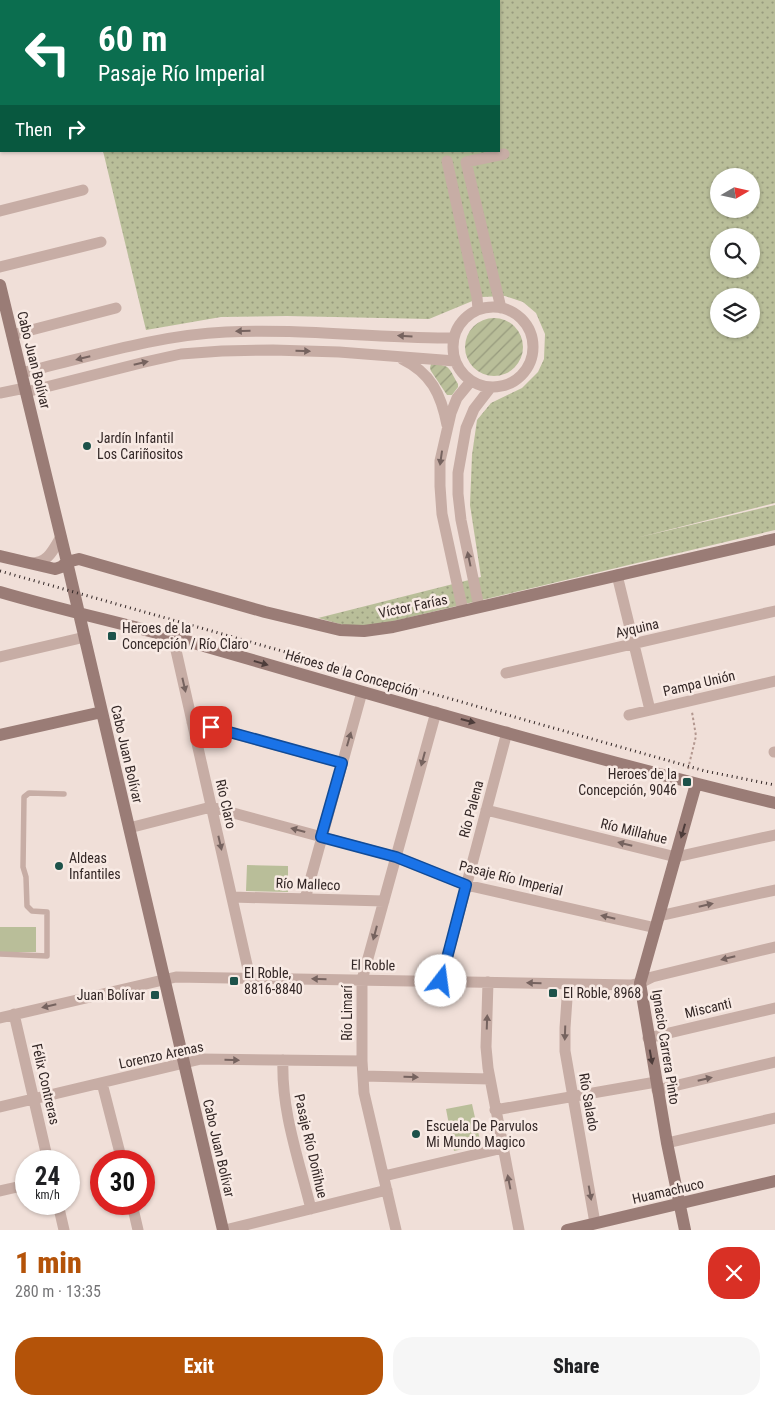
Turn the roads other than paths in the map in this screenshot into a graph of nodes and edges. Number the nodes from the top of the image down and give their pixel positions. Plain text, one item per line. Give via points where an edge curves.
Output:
1 (504, 154) dead end
2 (447, 161) dead end
3 (83, 190) dead end
4 (0, 211) edge
5 (101, 242) dead end
6 (0, 267) edge
7 (0, 285) edge
8 (116, 308) dead end
9 (501, 308) junction
10 (478, 310) junction
11 (12, 335) junction
12 (454, 338) junction
13 (398, 357) junction
14 (455, 361) junction
15 (21, 373) junction
16 (471, 381) junction
17 (492, 387) junction
18 (25, 390) junction
19 (0, 393) edge
20 (448, 428) junction
21 (464, 533) junction
22 (447, 536) junction
23 (61, 537) junction
24 (775, 538) edge
25 (0, 556) edge
26 (32, 564) junction
27 (64, 564) junction
28 (617, 575) junction
29 (0, 592) edge
30 (479, 607) junction
31 (463, 611) junction
32 (775, 611) edge
33 (79, 614) junction
34 (85, 637) junction
35 (173, 637) junction
36 (634, 644) junction
37 (0, 657) edge
38 (506, 673) dead end
39 (775, 681) edge
40 (362, 692) junction
41 (650, 710) junction
42 (102, 712) junction
43 (436, 712) junction
44 (629, 715) dead end
45 (192, 722) junction
46 (507, 732) junction
47 (0, 735) edge
48 (342, 763) junction
49 (691, 782) junction
50 (64, 794) dead end
51 (775, 803) edge
52 (211, 807) junction
53 (486, 810) junction
54 (129, 828) junction
55 (775, 835) edge
56 (321, 837) junction
57 (396, 857) junction
58 (676, 857) junction
59 (466, 885) junction
60 (775, 890) edge
61 (232, 896) junction
62 (305, 899) junction
63 (384, 901) junction
64 (657, 922) junction
65 (775, 947) edge
66 (0, 954) edge
67 (250, 978) junction
68 (164, 979) junction
69 (362, 980) junction
70 (441, 981) junction
71 (488, 982) junction
72 (640, 983) junction
73 (568, 984) junction
74 (775, 1008) edge
75 (14, 1014) junction
76 (0, 1018) edge
77 (648, 1038) junction
78 (283, 1060) junction
79 (362, 1061) junction
80 (775, 1062) edge
81 (184, 1063) junction
82 (362, 1076) junction
83 (490, 1079) junction
84 (102, 1083) junction
85 (657, 1086) junction
86 (573, 1096) junction
87 (34, 1099) junction
88 (0, 1107) edge
89 (495, 1110) junction
90 (775, 1118) edge
91 (667, 1143) junction
92 (503, 1148) junction
93 (46, 1150) edge
94 (119, 1150) edge
95 (384, 1176) junction
96 (775, 1181) edge
97 (15, 1188) edge
98 (387, 1190) junction
99 (0, 1191) edge
100 (678, 1204) junction
101 (310, 1209) junction
102 (61, 1215) edge
103 (135, 1215) edge
104 (595, 1224) junction
105 (64, 1230) edge
106 (138, 1230) edge
107 (224, 1230) edge
108 (396, 1230) edge
109 (519, 1230) edge
110 (567, 1230) edge
111 (685, 1230) edge

1 - 9 street via 466,162
2 - 10 street
3 - 4 street
5 - 6 street
7 - 11 street, Cabo Juan Bolívar
8 - 11 street
9 - 10 street
9 - 17 street via 520,317 528,327 532,352 520,376 509,384
10 - 12 street via 467,316
11 - 15 street, Cabo Juan Bolívar
12 - 14 street
12 -> 15 street via 308,331 224,332 156,341
13 - 14 street
18 -> 13 street via 181,354 273,350
13 - 20 street via 428,377 437,391
14 - 16 street
15 - 18 street, Cabo Juan Bolívar
16 - 17 street
16 - 20 street via 457,398
17 - 21 street via 474,409 461,454 458,494
18 - 19 street
18 - 23 street, Cabo Juan Bolívar
20 -> 22 street via 440,461 442,514
21 - 22 street
30 -> 21 street
22 - 31 street
23 - 26 street via 46,559
23 - 27 street, Cabo Juan Bolívar
24 - 28 street, Víctor Farías
25 - 26 street
26 - 27 street via 55,569
27 - 31 street, Víctor Farías via 79,559 340,630 393,627
27 - 33 street, Cabo Juan Bolívar
28 - 30 street, Víctor Farías
28 - 36 street
29 - 33 street, Héroes de la Concepción
30 - 31 street, Víctor Farías
32 - 36 street, Ayquina
33 - 34 street, Cabo Juan Bolívar
33 - 35 street, Héroes de la Concepción
34 - 37 street
34 - 42 street, Cabo Juan Bolívar
35 -> 40 street, Héroes de la Concepción
35 -> 45 street, Río Claro
36 - 38 street, Ayquina
36 - 41 street
39 - 41 street, Pampa Unión
40 - 43 street, Héroes de la Concepción
48 -> 40 street
41 - 44 street, Pampa Unión
42 - 47 street
42 - 54 street, Cabo Juan Bolívar
43 -> 46 street, Héroes de la Concepción
43 -> 57 street, Río Limarí
45 - 48 street
45 - 52 street, Río Claro
46 - 49 street, Héroes de la Concepción
46 - 53 street, Río Palena
48 - 56 street
49 - 51 street, Héroes de la Concepción
49 -> 58 street, Ignacio Carrera Pinto
50 - 66 lane via 29,793 24,798 23,867 27,906 32,912 47,912 47,956
52 - 54 street, Pasaje Río Imperial
56 -> 52 street, Pasaje Río Imperial
52 -> 61 street, Río Claro
58 -> 53 street, Río Millahue
53 - 59 street, Río Palena
54 - 68 street, Cabo Juan Bolívar
55 - 58 street, Río Millahue
56 - 57 street, Pasaje Río Imperial
56 - 62 street
57 - 59 street, Pasaje Río Imperial
57 - 63 street, Río Limarí
58 - 64 street, Ignacio Carrera Pinto
64 -> 59 street, Pasaje Río Imperial
59 - 70 street, Río Palena
64 -> 60 street, Pasaje Río Imperial
61 - 62 street, Río Malleco
61 - 67 street, Río Claro
62 - 63 street, Río Malleco
63 -> 69 street, Río Limarí
64 - 72 street, Ignacio Carrera Pinto
65 -> 72 street, El Roble via 652,977
67 - 68 street, El Roble via 188,976
69 -> 67 street, El Roble
68 -> 75 street, El Roble
68 - 81 street, Cabo Juan Bolívar
69 - 70 street, El Roble
69 - 79 street, Río Limarí
70 - 71 street, El Roble
73 -> 71 street, El Roble
83 -> 71 street via 486,1047
72 - 73 street, El Roble
72 - 77 street, Ignacio Carrera Pinto
73 -> 86 street, Río Salado via 564,1038
74 - 77 street, Miscanti
75 - 76 street, El Roble
75 - 87 street, Félix Contreras
77 -> 85 street, Ignacio Carrera Pinto
78 - 79 street, Lorenzo Arenas
81 -> 78 street, Lorenzo Arenas via 202,1059
78 - 101 street, Pasaje Río Doñihue via 285,1103
79 - 82 street, Río Limarí
85 -> 80 street
81 - 84 street, Lorenzo Arenas
81 - 107 street, Cabo Juan Bolívar
82 -> 83 street
82 - 95 street, Río Limarí
83 - 89 street
84 - 87 street, Lorenzo Arenas
84 - 94 street
85 - 86 street
85 - 91 street, Ignacio Carrera Pinto
86 - 89 street
86 -> 104 street, Río Salado
87 - 88 street, Lorenzo Arenas
87 - 93 street, Félix Contreras
89 - 92 street
90 - 91 street
91 - 100 street, Ignacio Carrera Pinto
92 - 95 street
109 -> 92 street
95 - 98 street, Río Limarí
96 - 100 street, Huamachuco
97 - 99 street
98 - 101 street
98 - 108 street, Río Limarí
100 - 104 street, Huamachuco
100 - 111 street, Ignacio Carrera Pinto
101 - 107 street
102 - 105 street
103 - 106 street
104 - 110 street, Huamachuco

